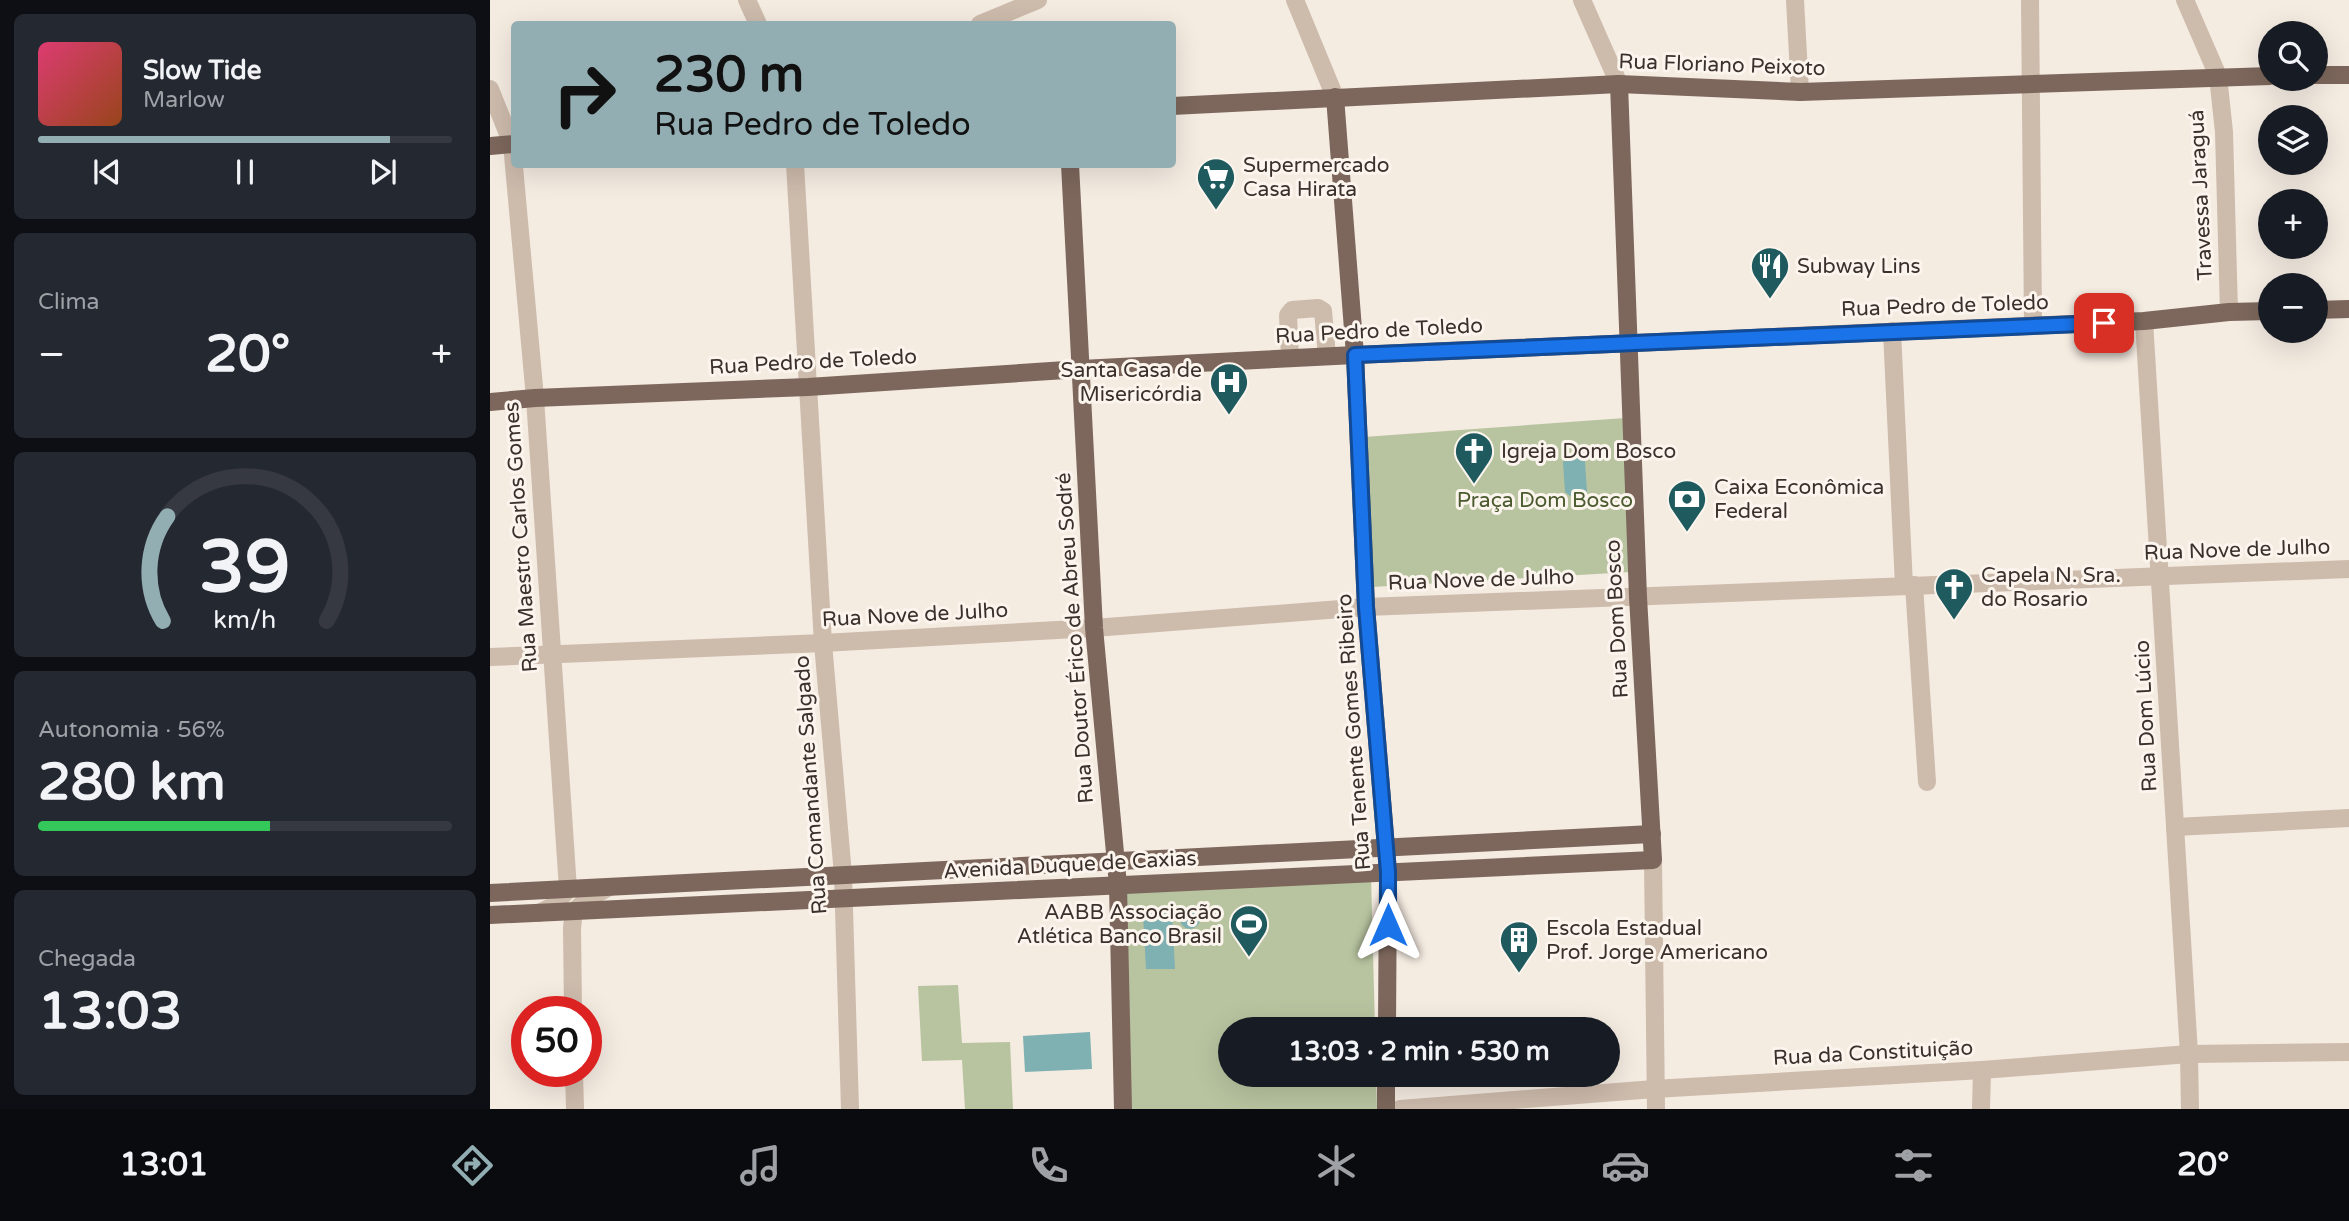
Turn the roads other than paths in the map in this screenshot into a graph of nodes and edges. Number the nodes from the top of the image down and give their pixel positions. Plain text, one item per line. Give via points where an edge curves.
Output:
1 (747, 0) edge
2 (1038, 0) edge
3 (1295, 0) edge
4 (1582, 0) edge
5 (1795, 0) edge
6 (2029, 0) edge
7 (2185, 0) edge
8 (1020, 11) edge
9 (757, 21) edge
10 (989, 21) edge
11 (2328, 75) edge
12 (2349, 75) edge
13 (2218, 76) junction
14 (2258, 76) edge
15 (2032, 83) junction
16 (1619, 84) junction
17 (490, 89) edge
18 (1800, 92) junction
19 (1335, 97) junction
20 (1176, 106) edge
21 (511, 139) edge
22 (511, 144) edge
23 (490, 146) edge
24 (515, 168) edge
25 (795, 168) edge
26 (1070, 168) edge
27 (2349, 309) edge
28 (2328, 310) edge
29 (2258, 311) edge
30 (2229, 312) junction
31 (2144, 321) junction
32 (2033, 324) junction
33 (1892, 331) junction
34 (1627, 343) junction
35 (1355, 355) junction
36 (1327, 356) junction
37 (1290, 358) junction
38 (1081, 369) junction
39 (808, 387) junction
40 (535, 398) junction
41 (490, 401) edge
42 (2349, 569) edge
43 (2161, 576) junction
44 (1909, 586) junction
45 (1638, 597) junction
46 (1366, 607) junction
47 (1094, 628) junction
48 (823, 643) junction
49 (551, 654) junction
50 (490, 657) edge
51 (1927, 782) dead end
52 (2349, 818) edge
53 (2175, 827) junction
54 (1652, 834) junction
55 (1386, 847) junction
56 (1653, 860) junction
57 (1114, 861) junction
58 (1388, 872) junction
59 (843, 875) junction
60 (1118, 886) junction
61 (609, 887) junction
62 (568, 889) junction
63 (490, 893) edge
64 (844, 898) junction
65 (574, 911) junction
66 (539, 913) junction
67 (490, 915) edge
68 (573, 996) edge
69 (1387, 1017) edge
70 (2349, 1052) edge
71 (2189, 1054) junction
72 (1982, 1070) junction
73 (574, 1087) edge
74 (1386, 1087) edge
75 (1654, 1089) junction
76 (575, 1109) edge
77 (850, 1109) edge
78 (1123, 1109) edge
79 (1386, 1109) edge
80 (1400, 1109) edge
81 (1656, 1109) edge
82 (1981, 1109) edge
83 (2190, 1109) edge

1 - 9 street
2 - 8 street
3 - 19 street
4 - 16 street
5 - 18 street
6 - 15 street
7 - 13 street, Travessa Jaraguá
8 - 10 street
11 - 12 main road
13 - 14 main road, Rua Floriano Peixoto
13 - 15 main road, Rua Floriano Peixoto
13 - 30 street, Travessa Jaraguá
15 - 18 main road, Rua Floriano Peixoto
15 - 32 street
16 - 18 main road, Rua Floriano Peixoto
16 - 19 main road, Rua Floriano Peixoto
16 - 34 main road, Rua Dom Bosco
17 - 21 street, Rua Maestro Carlos Gomes
19 - 20 main road, Rua Floriano Peixoto
19 - 35 main road, Rua Tenente Gomes Ribeiro
22 - 23 main road
24 - 40 street, Rua Maestro Carlos Gomes
25 - 39 street, Rua Comandante Salgado
26 - 38 main road, Rua Doutor Érico de Abreu Sodré
27 - 28 main road
29 - 30 main road, Rua Pedro de Toledo
30 - 31 main road, Rua Pedro de Toledo
31 - 32 main road, Rua Pedro de Toledo
31 - 43 street, Rua Dom Lúcio
32 - 33 main road, Rua Pedro de Toledo
33 - 34 main road, Rua Pedro de Toledo
33 - 44 street
34 - 35 main road, Rua Pedro de Toledo
34 - 45 main road, Rua Dom Bosco
35 - 36 main road, Rua Pedro de Toledo
35 - 46 main road, Rua Tenente Gomes Ribeiro
36 - 37 main road, Rua Pedro de Toledo
36 - 37 street via 1323,312 1318,308 1292,310 1288,315
37 - 38 main road, Rua Pedro de Toledo
38 - 39 main road, Rua Pedro de Toledo
38 - 47 main road, Rua Doutor Érico de Abreu Sodré
39 - 40 main road, Rua Pedro de Toledo
39 - 48 street, Rua Comandante Salgado
40 - 41 main road, Rua Pedro de Toledo
40 - 49 street, Rua Maestro Carlos Gomes
42 - 43 street, Rua Nove de Julho
43 - 44 street, Rua Nove de Julho
43 - 53 street, Rua Dom Lúcio
44 - 45 street, Rua Nove de Julho
44 - 51 street
45 - 46 street, Rua Nove de Julho
45 - 54 main road, Rua Dom Bosco
46 - 47 street, Rua Nove de Julho
46 - 55 main road, Rua Tenente Gomes Ribeiro
47 - 48 street, Rua Nove de Julho
47 - 57 main road, Rua Doutor Érico de Abreu Sodré
48 - 49 street, Rua Nove de Julho
48 - 59 street, Rua Comandante Salgado
49 - 50 street, Rua Nove de Julho
49 - 62 street, Rua Maestro Carlos Gomes
52 - 53 street
53 - 71 street, Rua Dom Lúcio
54 - 55 main road, Avenida Duque de Caxias
54 - 56 main road, Rua Dom Bosco
55 - 57 main road, Avenida Duque de Caxias
55 - 58 main road, Rua Tenente Gomes Ribeiro
56 - 58 main road, Avenida Duque de Caxias
56 - 75 street, Rua Dom Bosco
57 - 59 main road, Avenida Duque de Caxias
57 - 60 main road, Rua Doutor Érico de Abreu Sodré
58 - 60 main road, Avenida Duque de Caxias
58 - 69 main road, Rua Tenente Gomes Ribeiro
59 - 61 main road, Avenida Duque de Caxias
59 - 64 street, Rua Comandante Salgado
60 - 64 main road, Avenida Duque de Caxias
60 - 78 main road, Rua Doutor Érico de Abreu Sodré
61 - 62 main road, Avenida Duque de Caxias
61 - 65 street
62 - 63 main road, Avenida Duque de Caxias
62 - 66 street via 555,905
64 - 65 main road, Avenida Duque de Caxias
64 - 77 street, Rua Comandante Salgado
65 - 66 main road, Avenida Duque de Caxias
65 - 68 street
66 - 67 main road, Avenida Duque de Caxias
70 - 71 street, Rua da Constituição
71 - 72 street, Rua da Constituição
71 - 83 street, Rua Dom Lúcio
72 - 75 street, Rua da Constituição
72 - 82 street
73 - 76 street
74 - 79 main road
75 - 80 street, Rua da Constituição
75 - 81 street, Rua Dom Bosco

